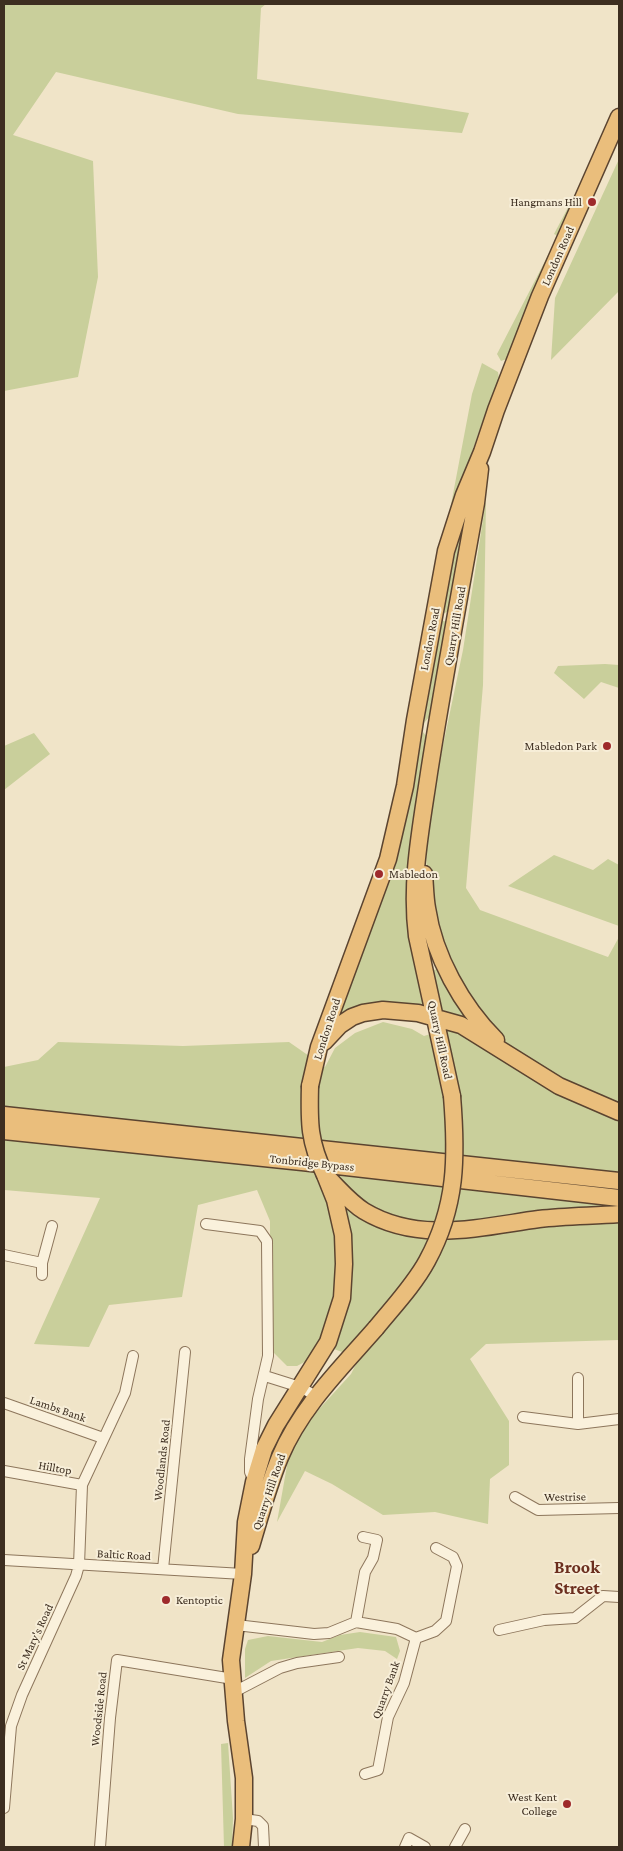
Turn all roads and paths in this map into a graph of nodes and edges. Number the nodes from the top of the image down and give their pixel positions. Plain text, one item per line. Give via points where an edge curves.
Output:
1 (619, 117) edge
2 (482, 452) junction
3 (422, 826) junction
4 (383, 1010) junction
5 (435, 1017) junction
6 (439, 1042) junction
7 (319, 1047) junction
8 (514, 1058) junction
9 (619, 1112) edge
10 (4, 1115) edge
11 (4, 1131) edge
12 (619, 1181) edge
13 (340, 1198) junction
14 (619, 1198) edge
15 (619, 1214) edge
16 (206, 1224) dead end
17 (52, 1226) dead end
18 (4, 1255) edge
19 (42, 1263) junction
20 (42, 1275) dead end
21 (185, 1352) dead end
22 (133, 1356) dead end
23 (265, 1376) junction
24 (578, 1378) dead end
25 (300, 1386) junction
26 (316, 1396) junction
27 (4, 1403) edge
28 (523, 1417) dead end
29 (619, 1419) edge
30 (578, 1424) junction
31 (103, 1438) junction
32 (4, 1471) edge
33 (254, 1482) junction
34 (82, 1485) junction
35 (515, 1497) dead end
36 (619, 1508) edge
37 (363, 1537) dead end
38 (436, 1548) dead end
39 (4, 1560) edge
40 (79, 1565) junction
41 (163, 1569) junction
42 (243, 1574) junction
43 (619, 1597) edge
44 (356, 1622) junction
45 (236, 1625) junction
46 (500, 1630) dead end
47 (416, 1638) junction
48 (338, 1657) dead end
49 (234, 1685) junction
50 (365, 1774) dead end
51 (4, 1808) edge
52 (244, 1819) junction
53 (465, 1829) dead end
54 (100, 1847) edge
55 (241, 1847) edge
56 (264, 1847) edge
57 (405, 1847) edge
58 (425, 1847) edge
59 (455, 1847) edge

1 - 2 highway, London Road via 537,306
2 - 3 highway, Quarry Hill Road
2 - 7 highway, London Road via 446,551 406,786 388,859
3 - 5 highway, Quarry Hill Road via 417,852 414,910 418,944
3 - 8 highway via 427,910 442,957 471,1010
4 - 5 highway
4 - 6 highway via 416,1021 430,1030
4 - 7 highway via 352,1017
5 - 6 highway, Quarry Hill Road
5 - 8 highway via 461,1025
6 - 26 highway, Quarry Hill Road, bridge via 452,1096 456,1141 446,1214 427,1261 376,1328
7 - 13 highway, London Road, bridge via 310,1086 310,1134 325,1175
8 - 9 highway via 559,1086
10 - 12 highway, Tonbridge Bypass
11 - 14 highway, Tonbridge Bypass
13 - 15 highway via 386,1222 424,1231
13 - 25 highway, Quarry Hill Road via 344,1264 342,1298 328,1342
16 - 23 street, Quarry Hill Road via 260,1231 267,1241 268,1356
17 - 19 street
18 - 19 street
19 - 20 street
21 - 41 street, Woodlands Road
22 - 31 street via 125,1393
23 - 25 street
23 - 33 street, Quarry Hill Road via 258,1399 250,1459
24 - 30 street
25 - 26 street
25 - 33 highway, Quarry Hill Road via 264,1450
26 - 42 highway, Quarry Hill Road via 280,1456
27 - 31 street, Lambs Bank
28 - 30 street
29 - 30 street
31 - 34 street
32 - 34 street, Hilltop
33 - 42 highway, Quarry Hill Road via 246,1522
34 - 40 street, Hilltop
35 - 36 street, Westrise via 538,1510
37 - 44 street via 377,1540 373,1558 365,1572
38 - 47 street via 453,1557 457,1566 446,1622 435,1631
39 - 40 street, Baltic Road
40 - 41 street, Baltic Road
40 - 51 street, St Mary's Road via 11,1726
41 - 42 street, Baltic Road
42 - 45 highway, Quarry Hill Road
43 - 46 street via 602,1596 575,1618 544,1620
44 - 45 street via 329,1633 314,1634
44 - 47 street via 397,1629
45 - 49 highway, Quarry Hill Road via 231,1660
47 - 50 street, Quarry Bank via 404,1683 388,1717 381,1773
48 - 49 street via 297,1663
49 - 52 highway, Quarry Hill Road via 244,1778
49 - 54 street, Woodside Road via 117,1660
52 - 55 highway, Quarry Hill Road
52 - 56 street via 258,1821 263,1826
53 - 59 street
57 - 58 street via 409,1838

